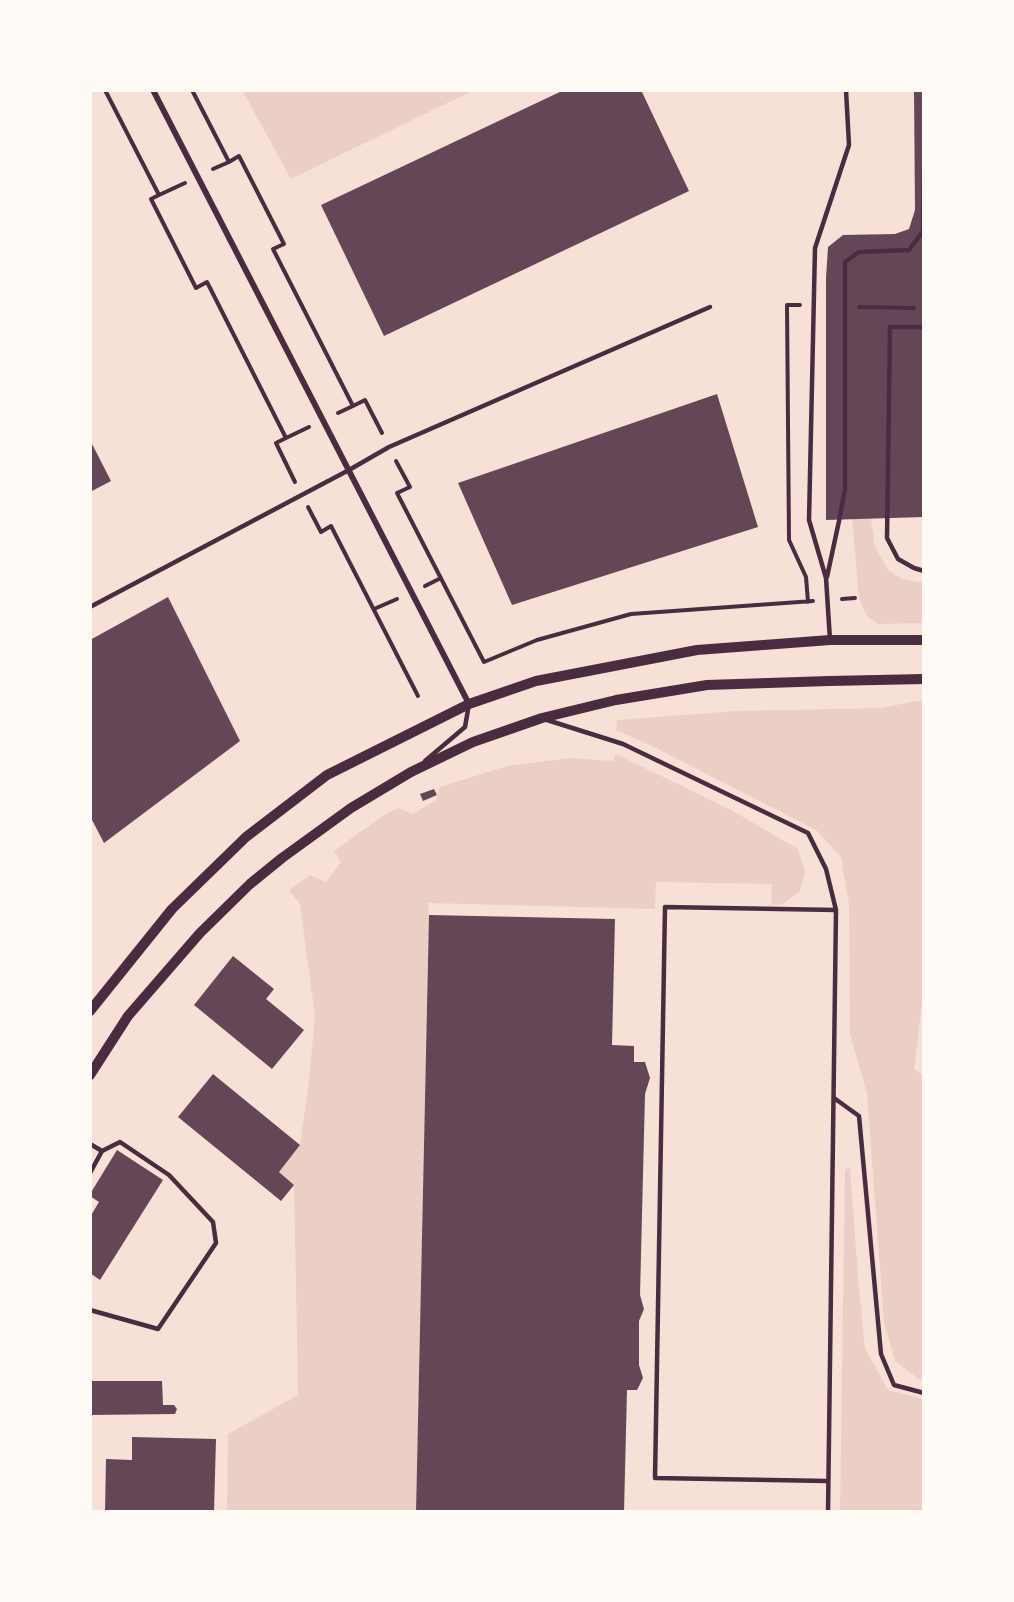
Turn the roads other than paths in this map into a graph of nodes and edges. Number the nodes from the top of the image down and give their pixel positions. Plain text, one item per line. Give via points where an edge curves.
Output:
1 (153, 90) edge
2 (846, 90) edge
3 (924, 170) edge
4 (710, 307) dead end
5 (924, 327) edge
6 (349, 470) junction
7 (924, 571) edge
8 (826, 578) junction
9 (90, 607) edge
10 (924, 639) edge
11 (830, 640) junction
12 (924, 679) edge
13 (470, 704) junction
14 (542, 718) junction
15 (411, 772) junction
16 (836, 910) junction
17 (92, 1007) edge
18 (90, 1075) edge
19 (834, 1098) junction
20 (90, 1144) edge
21 (102, 1151) junction
22 (90, 1173) edge
23 (90, 1310) edge
24 (924, 1393) edge
25 (828, 1481) junction
26 (828, 1512) edge

1 - 6 street
2 - 8 lane via 849,145 815,248 809,520
3 - 8 lane via 923,231 909,250 859,252 845,262 844,489
4 - 6 lane via 389,447
5 - 7 lane via 890,327 887,538 898,559
6 - 9 lane
6 - 13 street
8 - 11 lane
10 - 11 street
11 - 13 street via 698,650 536,681
12 - 14 street via 707,685 616,700
13 - 15 lane via 465,728
13 - 17 street via 327,775 246,837 172,909
14 - 15 street via 473,742
14 - 16 lane via 622,744 808,833 826,869
15 - 18 street via 351,808 250,884 200,933 128,1016
16 - 19 lane
16 - 25 lane via 665,907 655,1478
19 - 24 lane via 859,1116 881,1354 894,1385
19 - 25 lane
20 - 21 lane
21 - 22 lane
21 - 23 lane via 120,1142 168,1175 213,1222 216,1243 158,1329
25 - 26 lane

